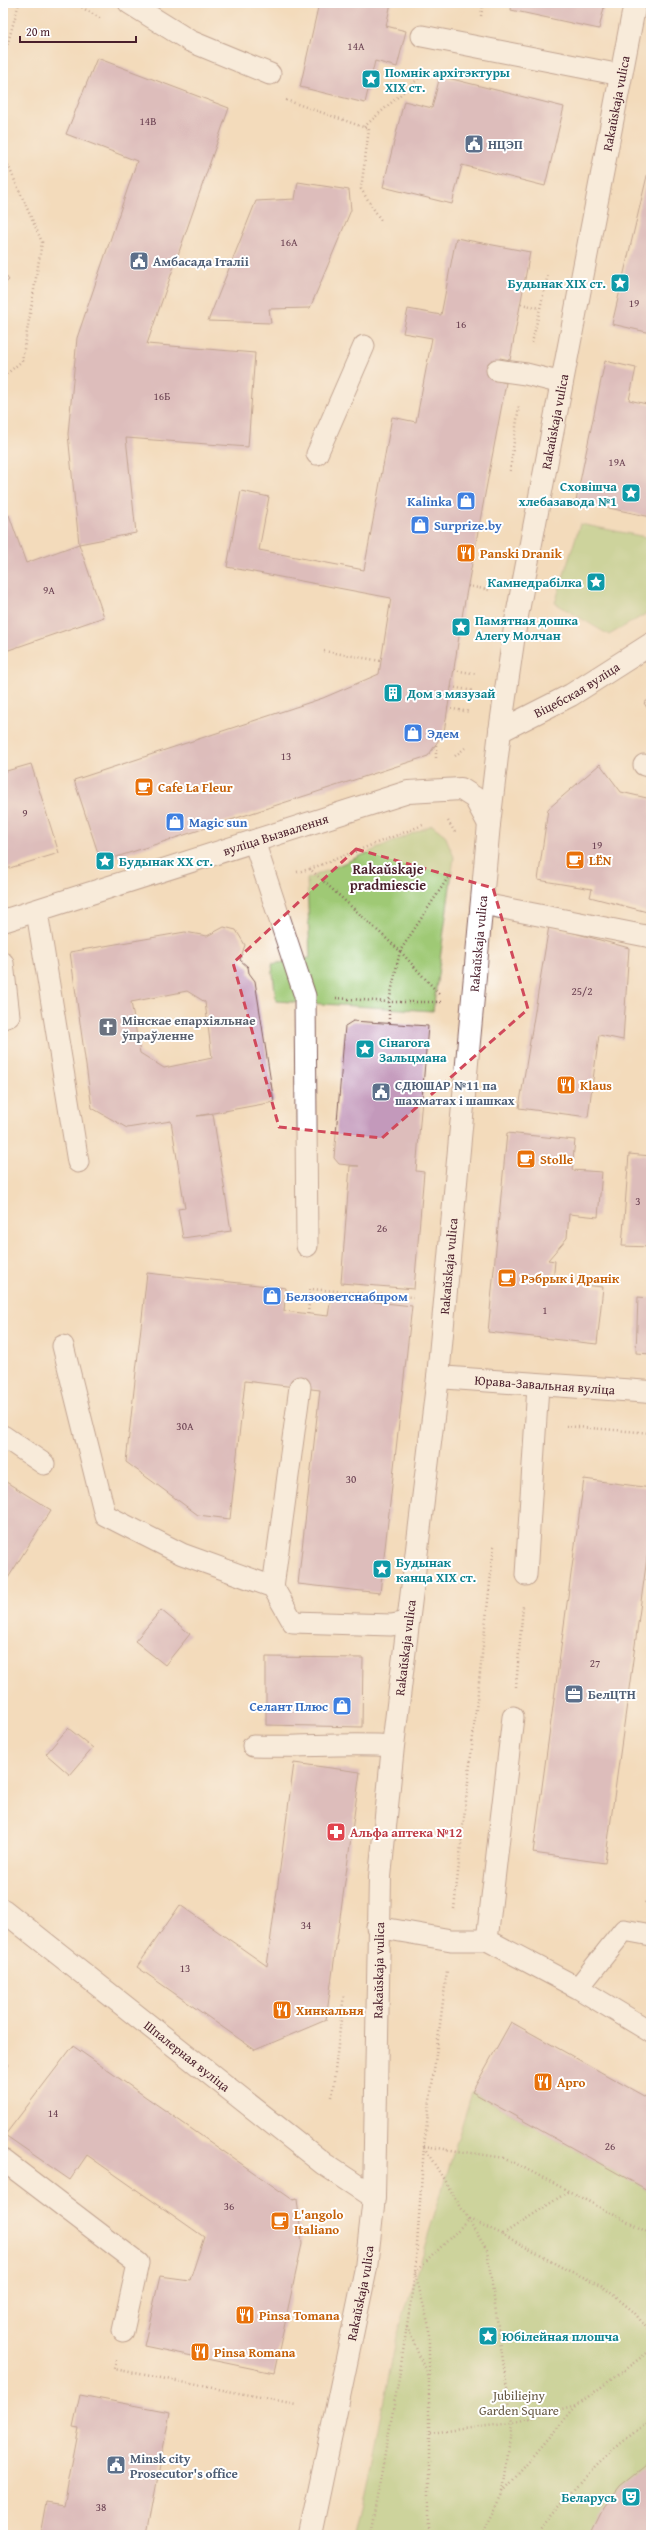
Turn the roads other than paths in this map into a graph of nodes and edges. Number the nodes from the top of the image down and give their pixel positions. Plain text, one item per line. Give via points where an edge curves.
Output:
1 (129, 3) edge
2 (635, 3) edge
3 (422, 36) dead end
4 (270, 74) dead end
5 (621, 75) junction
6 (364, 346) dead end
7 (497, 370) dead end
8 (562, 383) junction
9 (317, 454) dead end
10 (651, 644) edge
11 (500, 731) junction
12 (489, 824) junction
13 (254, 841) junction
14 (483, 904) junction
15 (37, 912) junction
16 (3, 921) edge
17 (651, 937) edge
18 (3, 963) edge
19 (3, 1018) edge
20 (78, 1162) dead end
21 (307, 1246) dead end
22 (63, 1346) dead end
23 (438, 1377) junction
24 (538, 1386) junction
25 (300, 1387) dead end
26 (644, 1391) edge
27 (3, 1436) edge
28 (44, 1464) dead end
29 (526, 1575) road end
30 (273, 1587) junction
31 (408, 1622) junction
32 (513, 1717) dead end
33 (253, 1746) dead end
34 (393, 1746) junction
35 (3, 1910) edge
36 (377, 1927) junction
37 (651, 1935) edge
38 (487, 1940) junction
39 (578, 1988) junction
40 (651, 2032) edge
41 (3, 2160) edge
42 (374, 2197) junction
43 (123, 2331) road end
44 (310, 2535) edge

1 - 4 lane via 190,41
2 - 5 street, Rakaŭskaja vulica
3 - 5 lane
5 - 8 street, Rakaŭskaja vulica
6 - 9 lane
7 - 8 lane
8 - 11 street, Rakaŭskaja vulica via 514,633
10 - 11 street, Віцебская вуліца via 571,695
11 - 12 street, Rakaŭskaja vulica
12 - 13 street, вуліца Вызвалення via 475,798 461,789 441,789 408,792
12 - 14 street, Rakaŭskaja vulica
13 - 15 street, вуліца Вызвалення
13 - 21 lane via 305,996
14 - 17 lane
14 - 23 street, Rakaŭskaja vulica
15 - 16 street, вуліца Вызвалення
15 - 20 lane
18 - 19 lane via 8,1016
22 - 30 lane via 105,1515 182,1554
23 - 24 street, Юрава-Завальная вуліца
23 - 31 street, Rakaŭskaja vulica
24 - 26 street, Юрава-Завальная вуліца
24 - 29 lane
25 - 30 lane
27 - 28 lane
30 - 31 lane via 293,1622 391,1625
31 - 34 street, Rakaŭskaja vulica
32 - 38 lane
33 - 34 lane
34 - 36 street, Rakaŭskaja vulica
35 - 42 street, Шпалерная вуліца via 324,2164
36 - 38 lane via 450,1940
36 - 42 street, Rakaŭskaja vulica
37 - 39 lane via 624,1930
38 - 39 lane
39 - 40 lane
41 - 43 lane via 138,2263
42 - 44 street, Rakaŭskaja vulica via 366,2268

